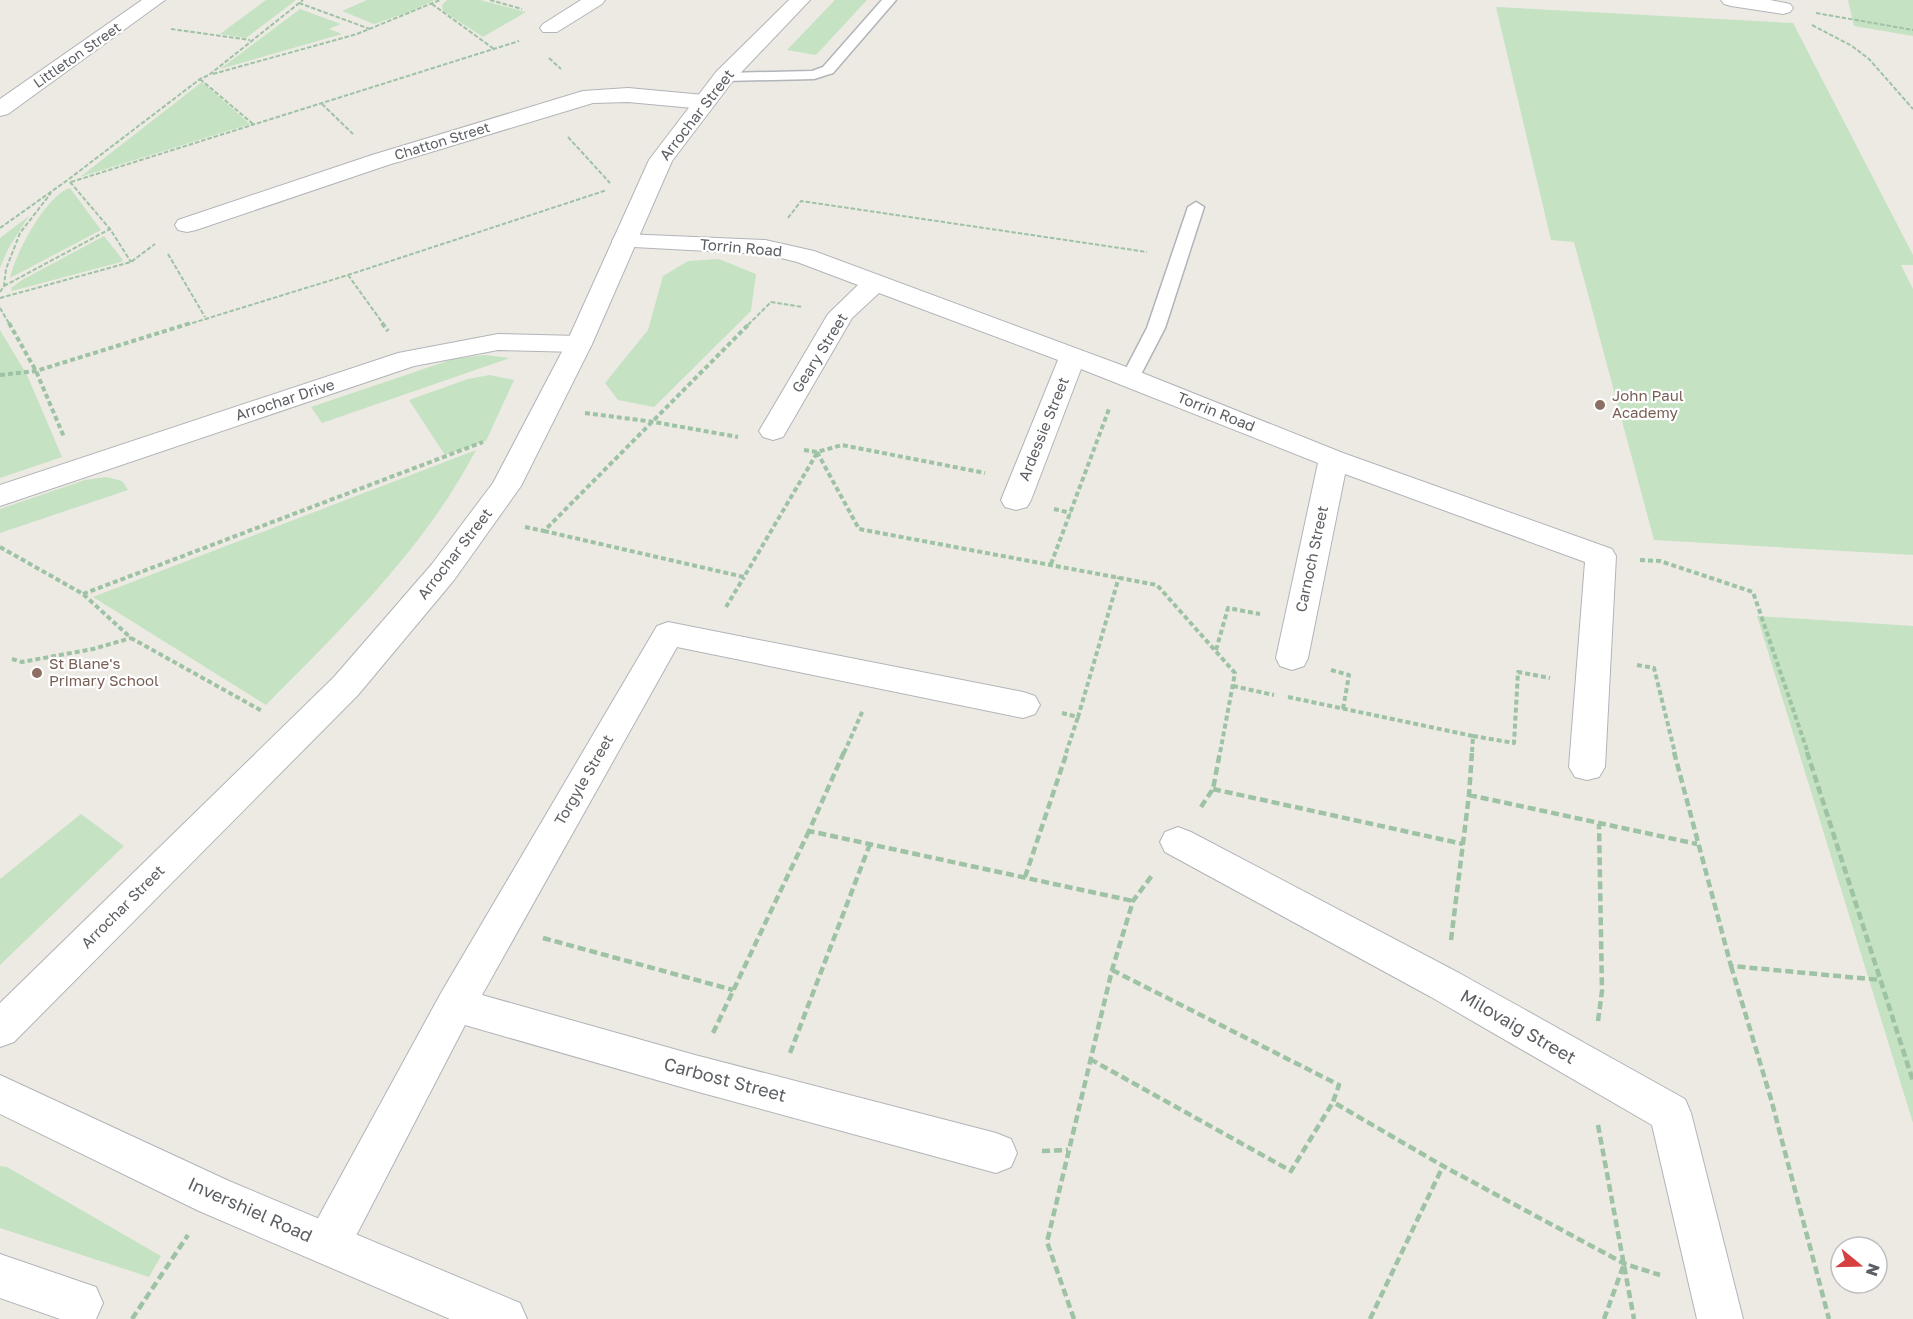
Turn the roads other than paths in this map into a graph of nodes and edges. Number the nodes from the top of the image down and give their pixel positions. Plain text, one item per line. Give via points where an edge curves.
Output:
1 (155, 0) edge
2 (595, 0) edge
3 (800, 0) edge
4 (889, 0) edge
5 (1731, 0) edge
6 (1783, 8) road end
7 (550, 28) road end
8 (724, 77) junction
9 (704, 102) junction
10 (0, 109) edge
11 (1196, 207) dead end
12 (187, 225) road end
13 (624, 241) junction
14 (876, 282) junction
15 (579, 344) junction
16 (1072, 358) junction
17 (1127, 376) junction
18 (772, 431) dead end
19 (1333, 459) junction
20 (0, 496) edge
21 (1016, 500) dead end
22 (1292, 658) dead end
23 (1023, 705) road end
24 (1587, 767) dead end
25 (1178, 842) road end
26 (455, 1005) junction
27 (0, 1029) edge
28 (0, 1094) edge
29 (996, 1153) dead end
30 (328, 1244) junction
31 (0, 1276) edge
32 (80, 1303) dead end
33 (1717, 1306) edge
34 (504, 1319) edge

1 - 10 street, Littleton Street
2 - 7 street
3 - 8 street, Arrochar Street
4 - 8 lane via 828,70 814,75
5 - 6 street
8 - 9 street, Arrochar Street
9 - 12 street, Chatton Street via 594,96 380,160
9 - 13 street, Arrochar Street via 661,160
11 - 17 lane via 1156,328
13 - 14 street, Torrin Road via 765,247 805,256
13 - 15 street, Arrochar Street
14 - 16 street, Torrin Road
14 - 18 street, Geary Street via 841,314
15 - 20 street, Arrochar Drive via 498,342 408,359
15 - 27 street, Arrochar Street via 506,486 443,572 346,686
16 - 17 street, Torrin Road
16 - 21 street, Ardessie Street
17 - 19 street, Torrin Road
19 - 22 street, Carnoch Street
19 - 24 street, Torrin Road via 1601,556
23 - 26 street, Torgyle Street via 668,634
25 - 33 street, Milovaig Street via 1445,985 1670,1113
26 - 29 street, Carbost Street
26 - 30 street, Torgyle Street
28 - 30 street, Invershiel Road via 214,1196
30 - 34 street, Invershiel Road
31 - 32 street

